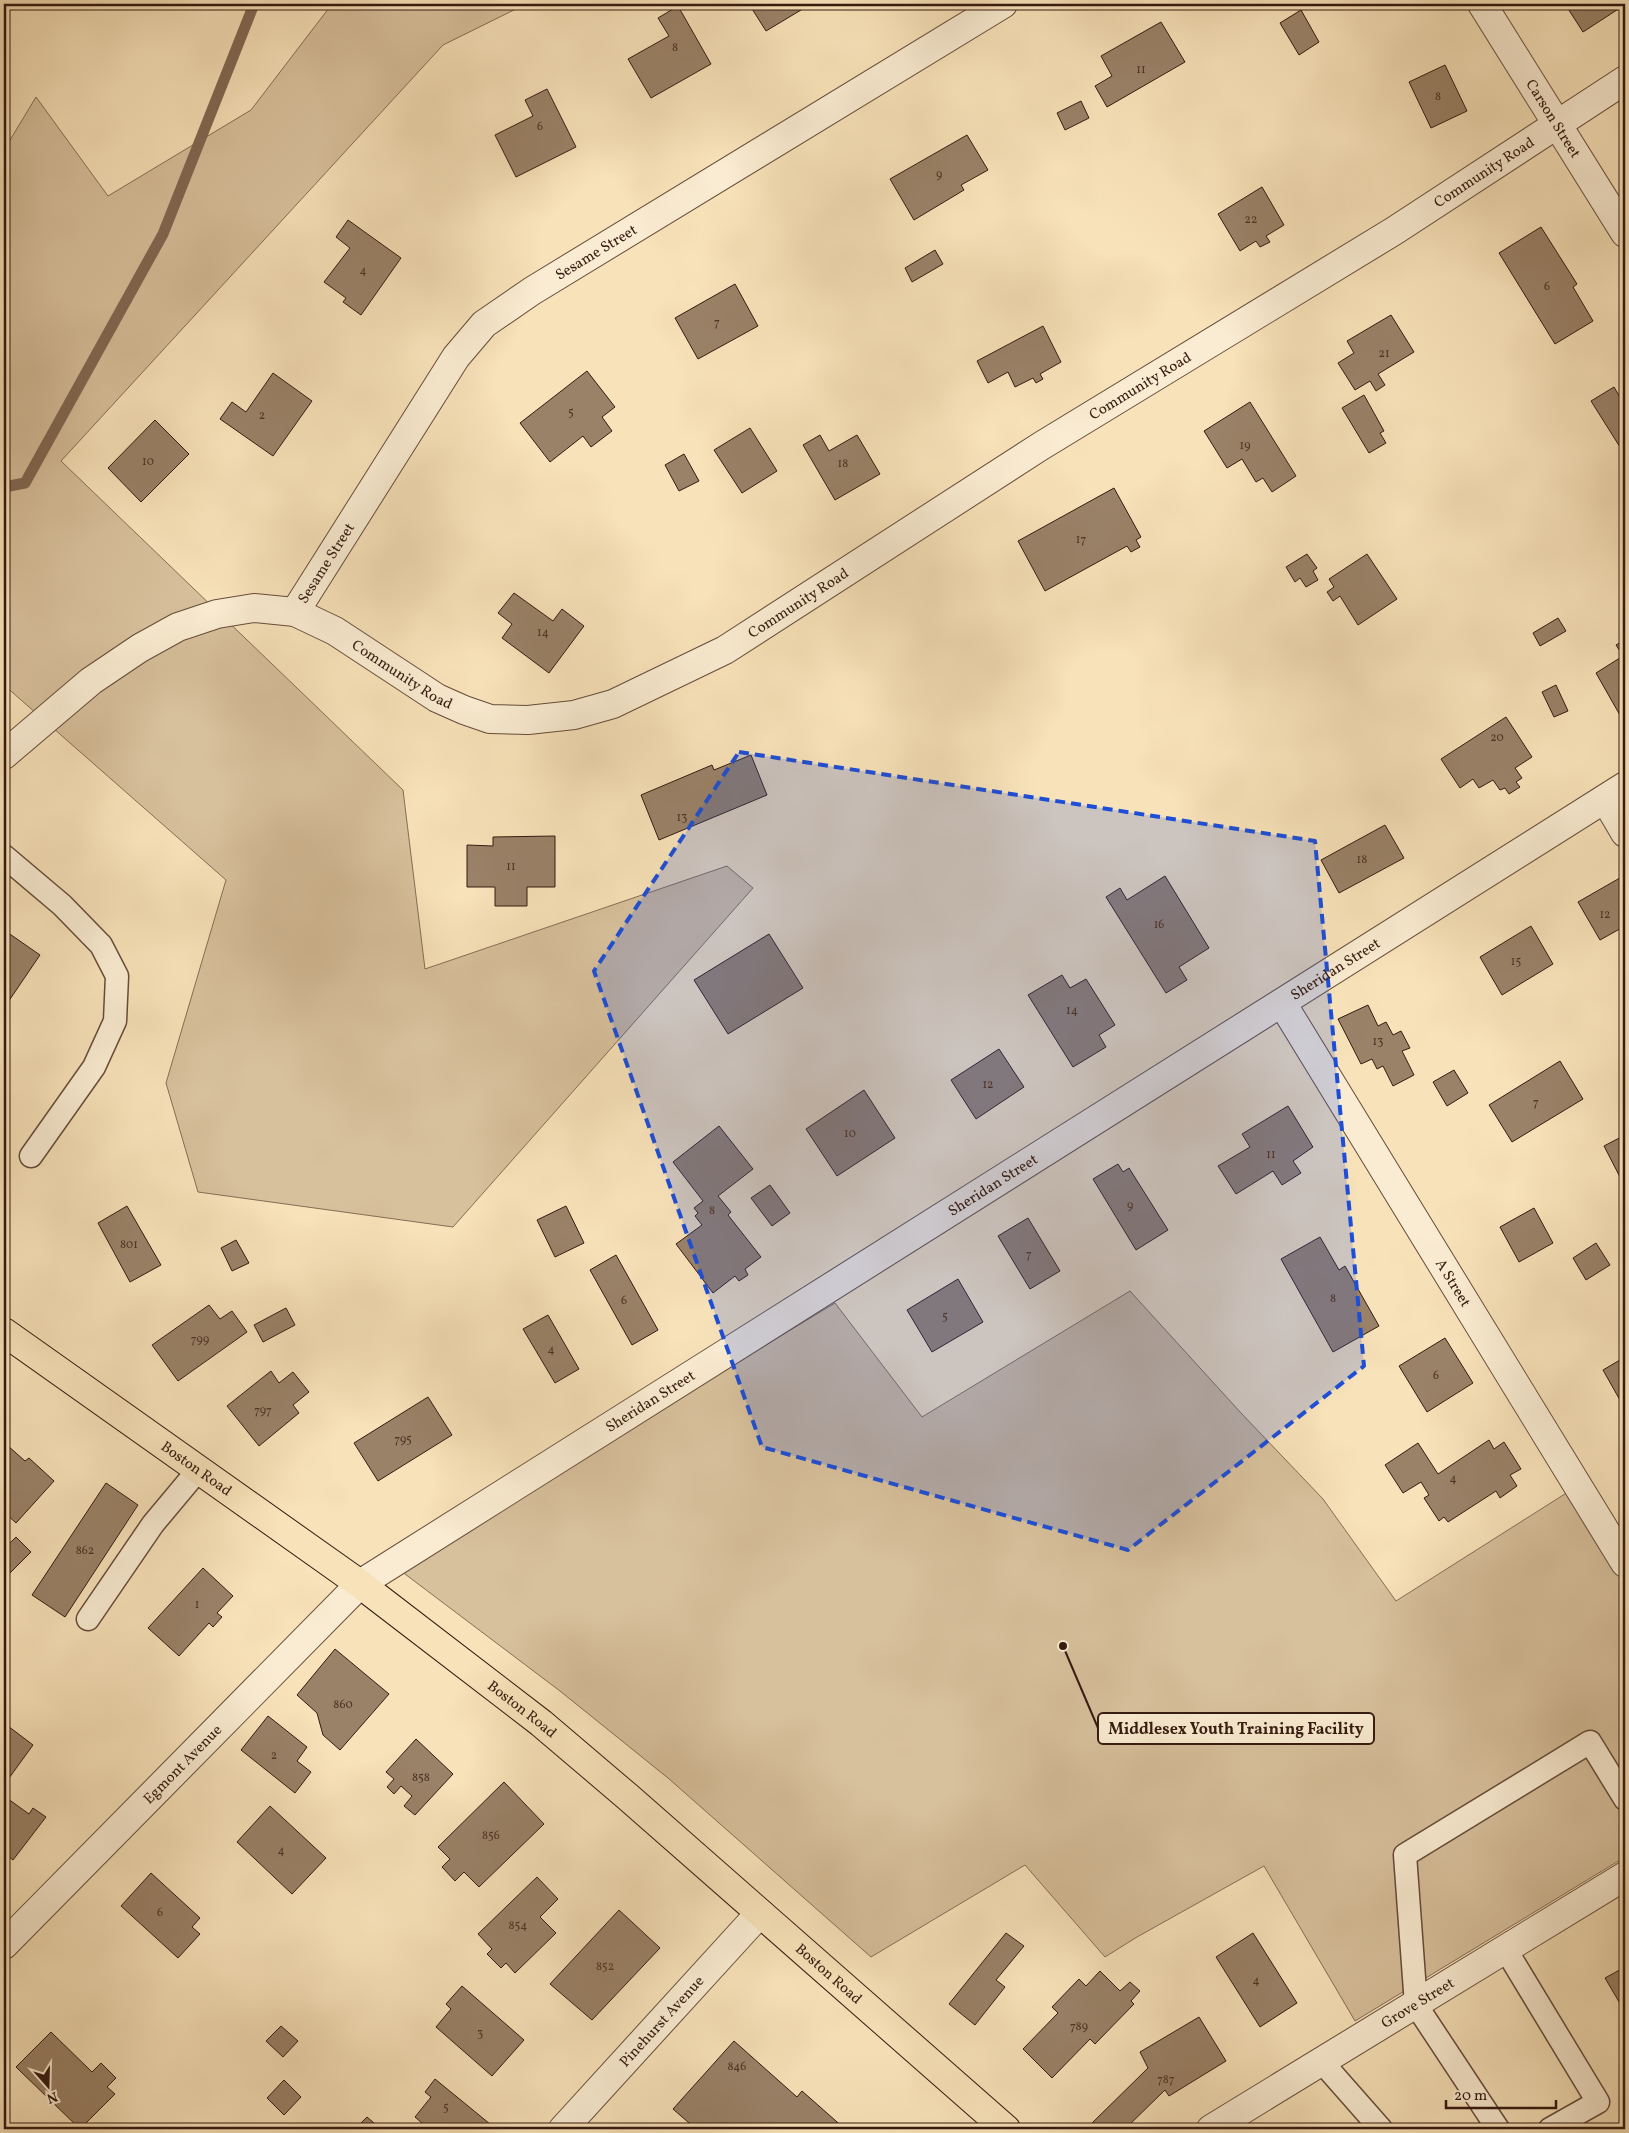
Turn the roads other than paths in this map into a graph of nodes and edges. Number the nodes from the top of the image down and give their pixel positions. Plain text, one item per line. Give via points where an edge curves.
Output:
1 (1003, 4) edge
2 (1482, 4) edge
3 (1625, 80) edge
4 (1556, 125) junction
5 (1625, 234) edge
6 (295, 612) junction
7 (4, 755) edge
8 (1615, 793) edge
9 (1625, 833) edge
10 (4, 856) edge
11 (1282, 1003) junction
12 (31, 1156) dead end
13 (4, 1332) edge
14 (199, 1469) junction
15 (1625, 1562) edge
16 (360, 1584) junction
17 (88, 1619) dead end
18 (1625, 1799) edge
19 (1625, 1876) edge
20 (760, 1913) junction
21 (4, 1945) edge
22 (1506, 1950) junction
23 (1416, 2005) junction
24 (1322, 2062) junction
25 (563, 2129) edge
26 (1006, 2129) edge
27 (1211, 2129) edge
28 (1381, 2129) edge
29 (1498, 2129) edge
30 (1550, 2129) edge

1 - 6 street, Sesame Street via 532,291 484,324 456,357
2 - 4 street, Carson Street
3 - 4 street, Community Road
4 - 5 street, Carson Street
4 - 6 street, Community Road via 1394,232 1041,446 726,650 613,704 574,715 528,720 490,719 436,698 335,631
6 - 7 street, Community Road via 254,608 217,614 178,627 91,681
8 - 9 street
8 - 11 street, Sheridan Street
10 - 12 lane via 62,905 101,946 117,976 115,1021 94,1067
11 - 15 street, A Street
11 - 16 street, Sheridan Street
13 - 14 main road, Boston Road
14 - 16 main road, Boston Road
14 - 17 lane via 153,1524
16 - 20 main road, Boston Road via 566,1744
16 - 21 street, Egmont Avenue
18 - 23 lane via 1590,1742 1405,1855
19 - 22 street, Grove Street
20 - 25 street, Pinehurst Avenue
20 - 26 main road, Boston Road
22 - 23 street, Grove Street
22 - 30 lane via 1598,2102
23 - 24 street, Grove Street
23 - 29 lane
24 - 27 street, Grove Street
24 - 28 lane

